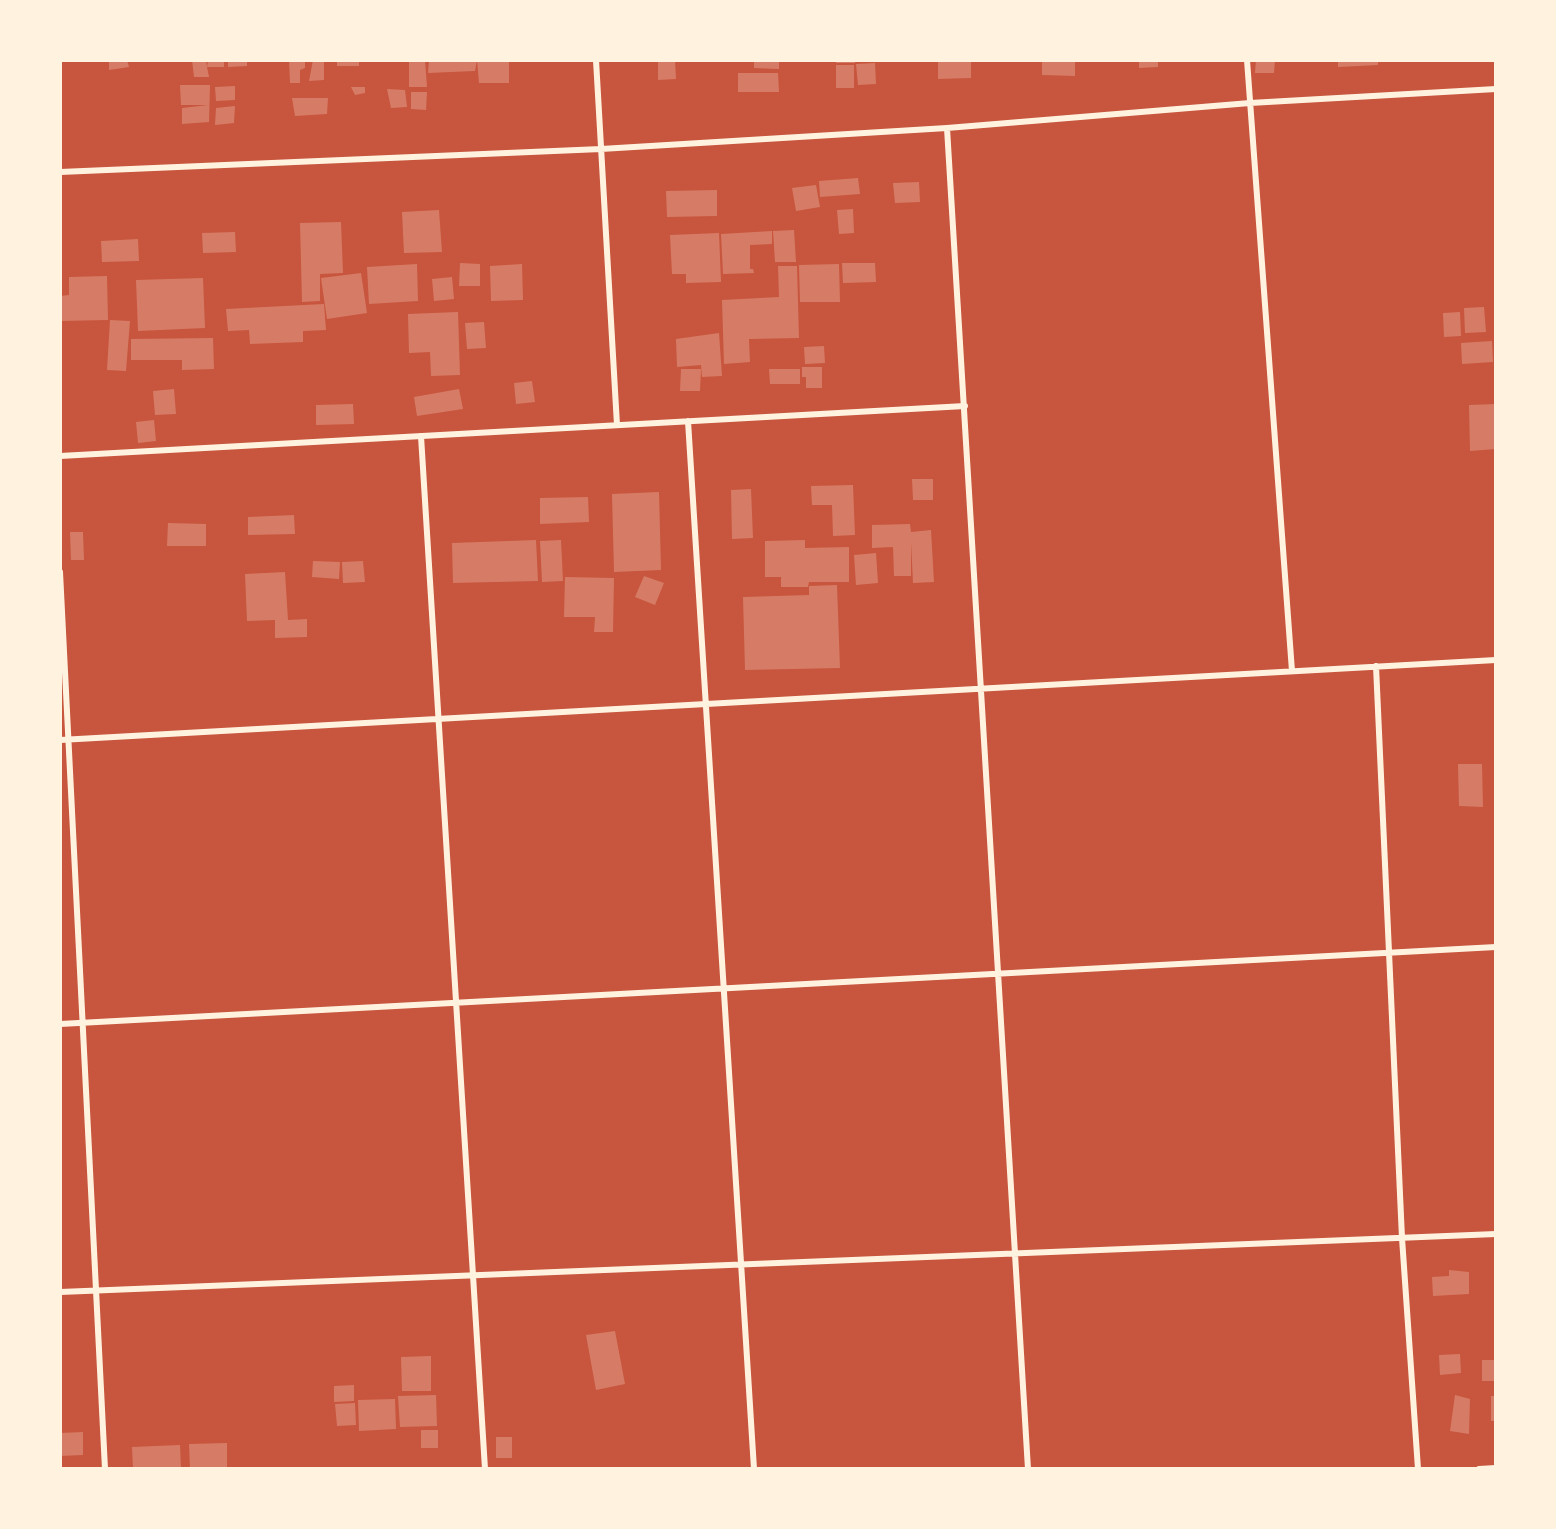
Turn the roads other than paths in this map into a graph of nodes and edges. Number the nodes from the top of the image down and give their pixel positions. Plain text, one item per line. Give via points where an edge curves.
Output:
1 (596, 60) edge
2 (1247, 60) edge
3 (1496, 89) edge
4 (1250, 103) junction
5 (947, 128) junction
6 (601, 149) junction
7 (60, 172) edge
8 (965, 406) junction
9 (688, 421) junction
10 (617, 425) junction
11 (421, 436) junction
12 (60, 456) edge
13 (60, 572) edge
14 (1496, 660) edge
15 (1376, 666) junction
16 (1292, 671) junction
17 (982, 688) junction
18 (704, 704) junction
19 (438, 719) junction
20 (60, 740) edge
21 (68, 740) junction
22 (1496, 947) edge
23 (1391, 952) junction
24 (999, 974) junction
25 (723, 988) junction
26 (456, 1003) junction
27 (82, 1023) junction
28 (60, 1024) edge
29 (1496, 1234) edge
30 (1402, 1238) junction
31 (1016, 1253) junction
32 (741, 1264) junction
33 (473, 1275) junction
34 (96, 1290) junction
35 (60, 1292) edge
36 (1496, 1468) edge
37 (105, 1469) edge
38 (485, 1469) edge
39 (754, 1469) edge
40 (1028, 1469) edge
41 (1418, 1469) edge
42 (1479, 1469) edge

1 - 6 street
2 - 4 street
3 - 4 street
4 - 5 street
4 - 16 street
5 - 6 street
5 - 8 street
6 - 7 street
6 - 10 street
8 - 9 street
8 - 17 street
9 - 10 street
9 - 18 street
10 - 11 street
11 - 12 street
11 - 19 street
13 - 21 street
14 - 15 street
15 - 16 street
15 - 23 street
16 - 17 street
17 - 18 street
17 - 24 street
18 - 19 street
18 - 25 street
19 - 21 street
19 - 26 street
20 - 21 street
21 - 27 street
22 - 23 street
23 - 24 street
23 - 30 street
24 - 25 street
24 - 31 street
25 - 26 street
25 - 32 street
26 - 27 street
26 - 33 street
27 - 28 street
27 - 34 street
29 - 30 street
30 - 31 street
30 - 41 street
31 - 32 street
31 - 40 street
32 - 33 street
32 - 39 street
33 - 34 street
33 - 38 street
34 - 35 street
34 - 37 street
36 - 42 street

